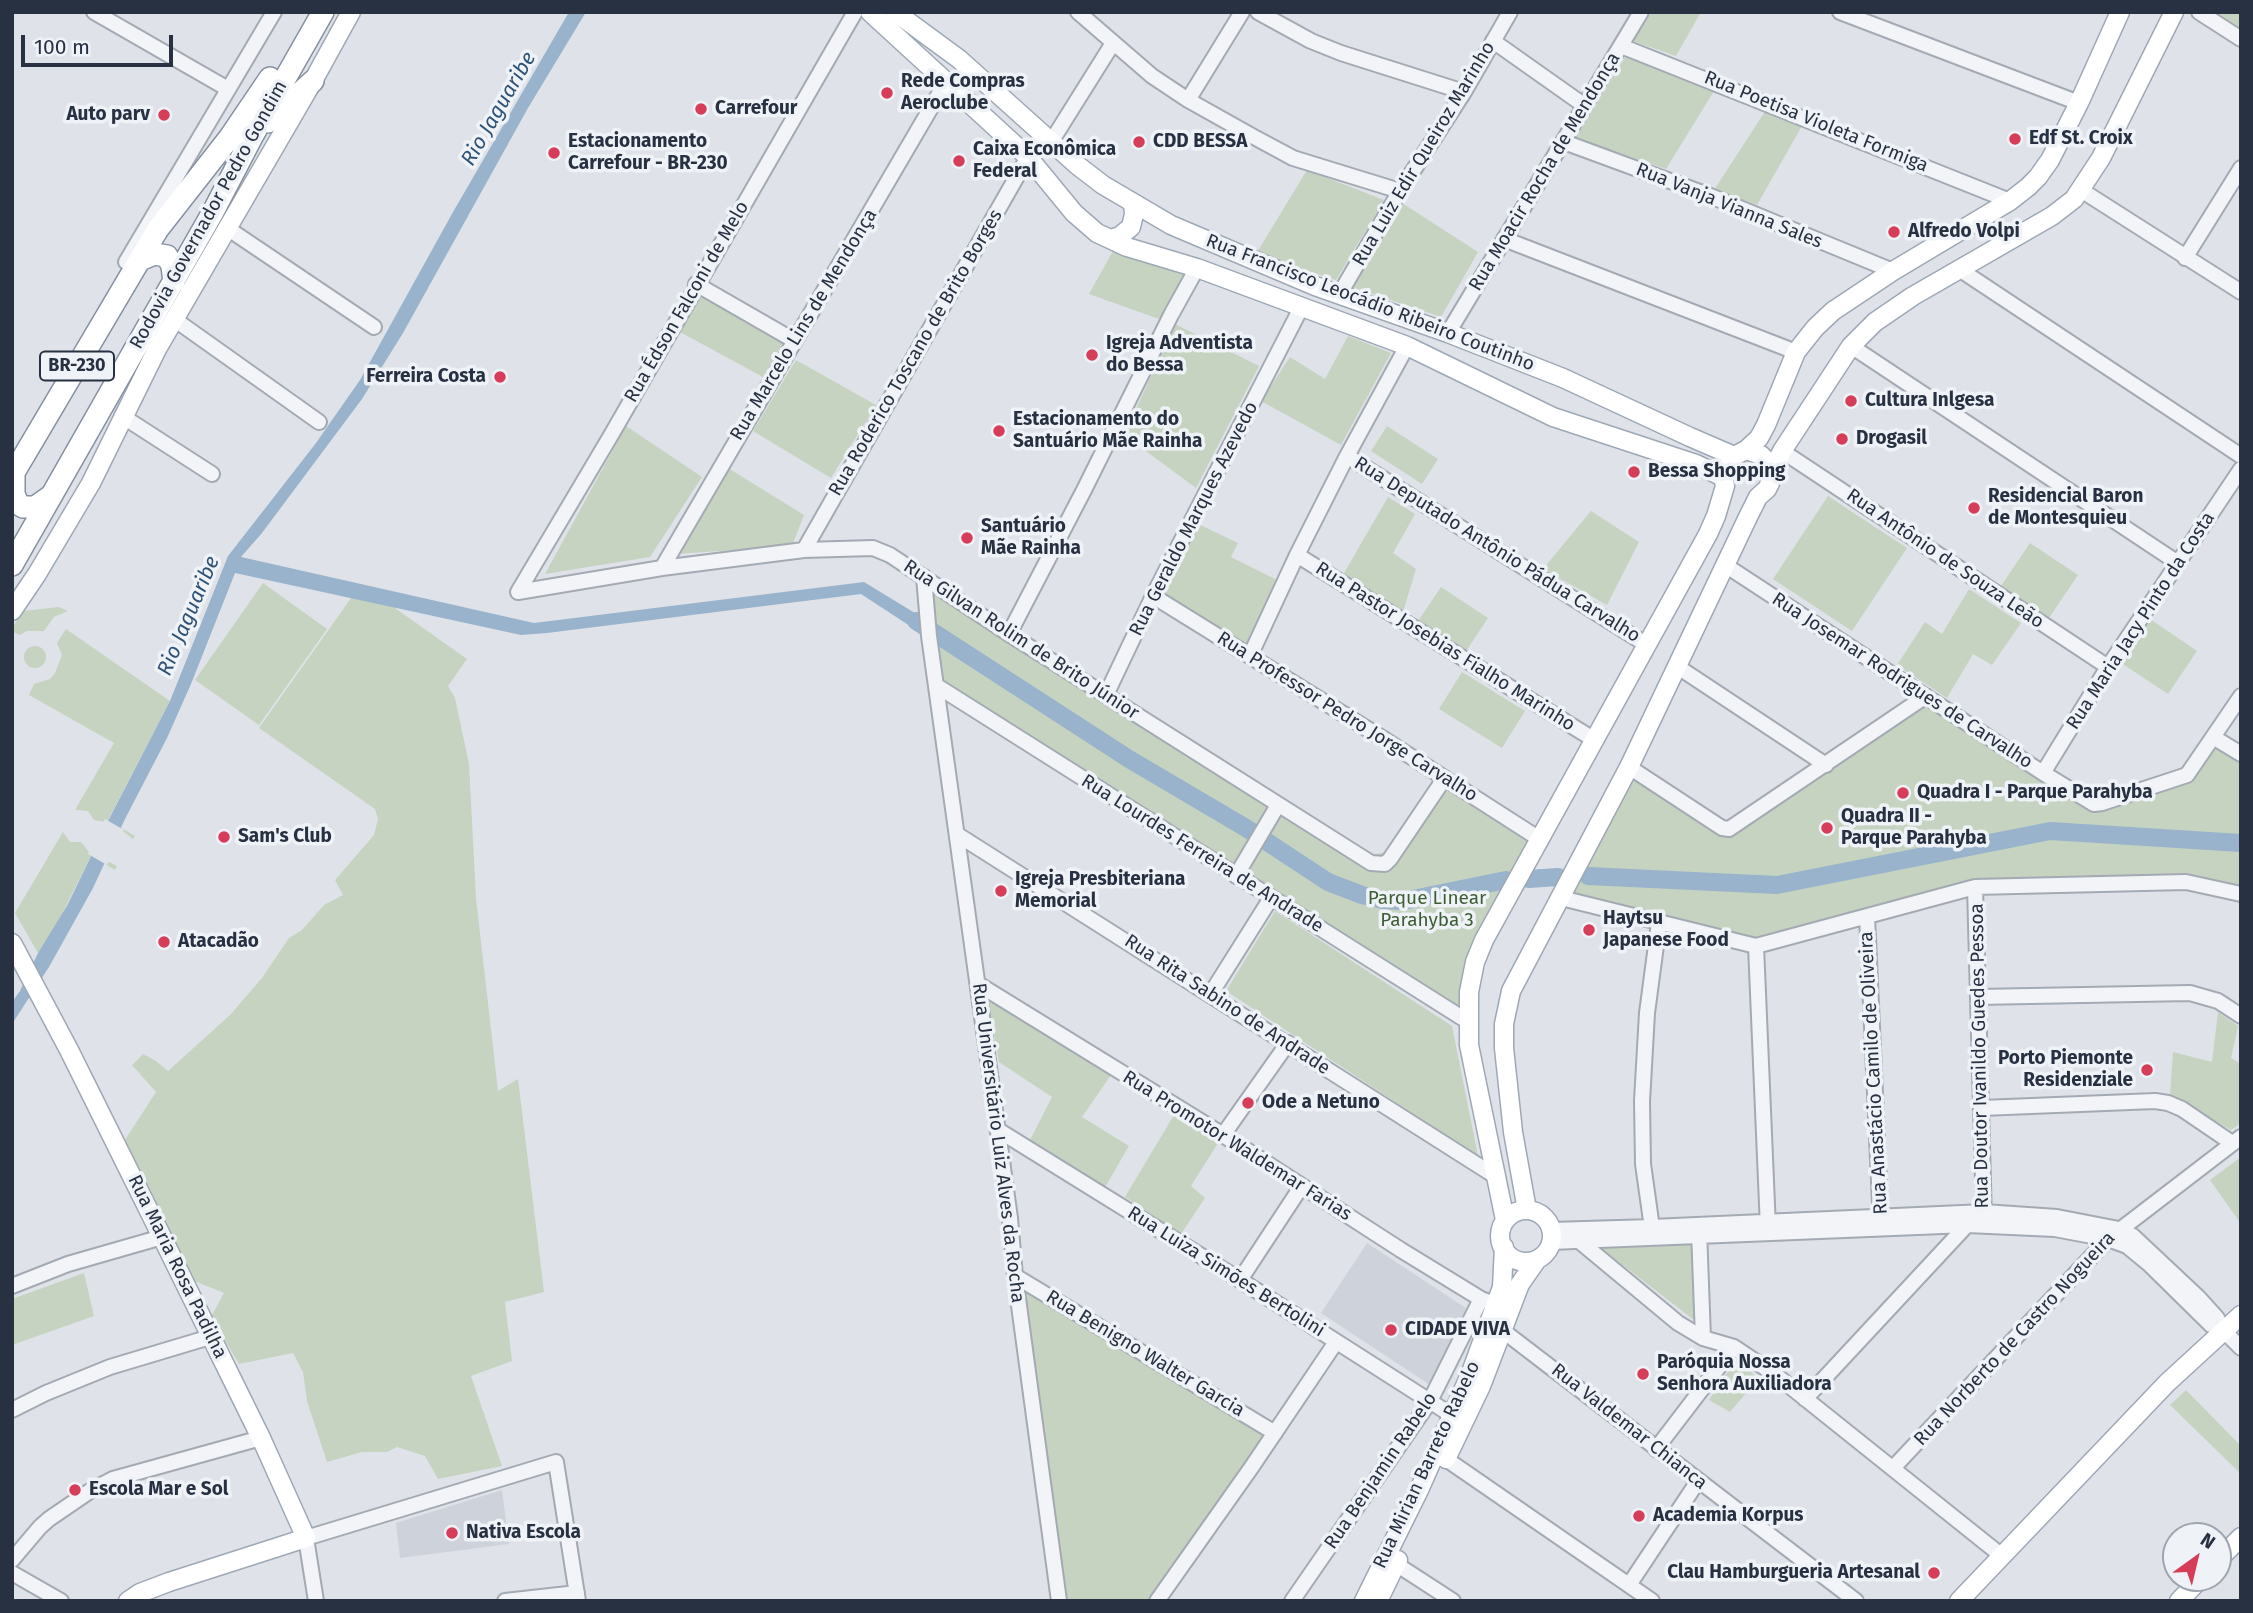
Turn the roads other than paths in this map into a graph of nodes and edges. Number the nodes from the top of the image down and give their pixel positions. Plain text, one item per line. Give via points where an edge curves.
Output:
1 (94, 12) edge
2 (274, 12) edge
3 (308, 12) edge
4 (323, 12) edge
5 (351, 12) edge
6 (855, 12) edge
7 (870, 12) edge
8 (895, 12) edge
9 (1078, 12) edge
10 (1242, 12) edge
11 (1258, 12) edge
12 (1510, 12) edge
13 (1642, 12) edge
14 (1840, 12) edge
15 (2120, 12) edge
16 (2174, 12) edge
17 (2199, 12) edge
18 (2241, 39) edge
19 (1493, 41) junction
20 (1113, 43) junction
21 (1621, 46) junction
22 (313, 81) junction
23 (946, 82) junction
24 (228, 89) junction
25 (1464, 92) junction
26 (1188, 100) junction
27 (2079, 103) junction
28 (1585, 106) junction
29 (253, 135) junction
30 (1051, 142) junction
31 (1564, 142) junction
32 (1028, 157) junction
33 (2241, 168) edge
34 (2081, 190) junction
35 (1400, 191) junction
36 (2010, 201) junction
37 (1133, 204) junction
38 (227, 228) junction
39 (1110, 239) junction
40 (1504, 239) junction
41 (2185, 258) junction
42 (140, 260) junction
43 (1198, 268) junction
44 (1959, 269) junction
45 (1893, 271) junction
46 (174, 282) junction
47 (696, 284) junction
48 (2241, 292) edge
49 (1339, 295) junction
50 (1302, 306) junction
51 (174, 319) junction
52 (374, 327) dead end
53 (1448, 333) junction
54 (795, 341) junction
55 (1408, 346) junction
56 (1851, 346) junction
57 (1796, 352) junction
58 (122, 416) junction
59 (320, 422) dead end
60 (1782, 451) junction
61 (1740, 453) junction
62 (1346, 456) junction
63 (2241, 456) edge
64 (2241, 469) edge
65 (13, 470) edge
66 (1772, 471) junction
67 (212, 474) dead end
68 (1724, 482) junction
69 (52, 495) junction
70 (1758, 497) junction
71 (804, 550) junction
72 (1297, 555) junction
73 (2178, 563) junction
74 (12, 565) edge
75 (1725, 565) junction
76 (662, 568) junction
77 (923, 578) junction
78 (518, 592) joint
79 (1153, 596) junction
80 (12, 611) edge
81 (1009, 634) junction
82 (1647, 645) junction
83 (1250, 656) junction
84 (1678, 667) junction
85 (2108, 667) junction
86 (937, 686) junction
87 (1106, 695) junction
88 (1926, 696) junction
89 (2241, 696) edge
90 (2213, 737) junction
91 (1593, 739) junction
92 (2241, 754) edge
93 (1826, 765) junction
94 (1629, 767) junction
95 (2043, 773) junction
96 (1444, 779) junction
97 (1278, 805) junction
98 (958, 835) junction
99 (1541, 840) junction
100 (1236, 876) junction
101 (1975, 887) junction
102 (2241, 894) edge
103 (1271, 898) junction
104 (1561, 898) junction
105 (1867, 916) junction
106 (1659, 923) junction
107 (12, 943) edge
108 (1756, 946) junction
109 (978, 984) junction
110 (1210, 995) junction
111 (1978, 997) junction
112 (2241, 1016) edge
113 (1467, 1021) junction
114 (1288, 1043) junction
115 (1982, 1108) junction
116 (998, 1130) junction
117 (1223, 1135) junction
118 (2236, 1140) edge
119 (1495, 1176) junction
120 (1301, 1187) junction
121 (1527, 1210) junction
122 (1984, 1218) junction
123 (1505, 1220) junction
124 (1881, 1223) junction
125 (1967, 1225) junction
126 (1768, 1227) junction
127 (2119, 1229) junction
128 (1699, 1231) junction
129 (1653, 1232) junction
130 (1551, 1236) junction
131 (162, 1237) junction
132 (2108, 1239) junction
133 (1578, 1240) junction
134 (1504, 1247) junction
135 (1536, 1261) junction
136 (1015, 1276) junction
137 (1240, 1280) junction
138 (12, 1286) edge
139 (1489, 1302) junction
140 (2241, 1315) edge
141 (1503, 1330) junction
142 (2223, 1330) junction
143 (210, 1337) junction
144 (1703, 1338) junction
145 (1336, 1342) junction
146 (1734, 1347) junction
147 (2241, 1348) edge
148 (1805, 1399) junction
149 (1430, 1401) junction
150 (12, 1410) edge
151 (1453, 1416) junction
152 (1275, 1433) junction
153 (261, 1438) junction
154 (1656, 1449) junction
155 (1446, 1460) junction
156 (1893, 1468) junction
157 (1698, 1481) junction
158 (306, 1538) junction
159 (2002, 1556) junction
160 (12, 1560) edge
161 (1396, 1564) junction
162 (12, 1573) edge
163 (1629, 1585) junction
164 (577, 1597) edge
165 (61, 1601) edge
166 (128, 1601) edge
167 (316, 1601) edge
168 (505, 1601) edge
169 (1059, 1601) edge
170 (1157, 1601) edge
171 (1292, 1601) edge
172 (1364, 1601) edge
173 (1378, 1601) edge
174 (1453, 1601) edge
175 (1652, 1601) edge
176 (1856, 1601) edge
177 (1959, 1601) edge

1 - 24 street
2 - 24 street
3 - 42 highway, Rodovia Governador Pedro Gondim / BR-230 via 253,105 158,229
4 - 29 highway, Rodovia Governador Pedro Gondim / BR-230
5 - 22 main road
6 - 47 street, Rua Édson Falconi de Melo
7 - 23 main road, Rua Francisco Leocádio Ribeiro Coutinho
8 - 30 main road, Rua Francisco Leocádio Ribeiro Coutinho via 959,59
9 - 20 street
10 - 26 street
11 - 25 street via 1331,49
12 - 19 street, Rua Luiz Edir Queiroz Marinho
13 - 21 street, Rua Moacir Rocha de Mendonça
14 - 27 street
15 - 27 main road
16 - 34 main road
17 - 18 street
19 - 25 street, Rua Luiz Edir Queiroz Marinho
19 - 28 street
20 - 26 street
20 - 30 street
21 - 28 street, Rua Moacir Rocha de Mendonça
21 - 36 street, Rua Poetisa Violeta Formiga
22 - 29 highway
22 - 38 main road
23 - 32 main road, Rua Francisco Leocádio Ribeiro Coutinho
23 - 54 street, Rua Marcelo Lins de Mendonça
24 - 65 street via 58,378
25 - 35 street, Rua Luiz Edir Queiroz Marinho
26 - 35 street via 1293,158
27 - 36 main road via 2050,160
28 - 31 street, Rua Moacir Rocha de Mendonça
29 - 46 highway, Rodovia Governador Pedro Gondim / BR-230
30 - 37 main road, Rua Francisco Leocádio Ribeiro Coutinho
31 - 40 street, Rua Moacir Rocha de Mendonça
31 - 45 street, Rua Vanja Vianna Sales
32 - 39 main road, Rua Francisco Leocádio Ribeiro Coutinho via 1074,213
32 - 71 street, Rua Roderico Toscano de Brito Borges
33 - 41 street
34 - 41 street
34 - 44 main road via 2064,209
35 - 49 street, Rua Luiz Edir Queiroz Marinho
36 - 45 main road
37 - 39 main road via 1131,227
37 - 49 main road, Rua Francisco Leocádio Ribeiro Coutinho via 1171,225
38 - 51 main road
38 - 52 street
39 - 43 main road, Rua Francisco Leocádio Ribeiro Coutinho
40 - 53 street, Rua Moacir Rocha de Mendonça
40 - 57 street
41 - 48 street
42 - 46 highway via 154,254 167,256
42 - 65 highway, Rodovia Governador Pedro Gondim / BR-230
43 - 50 main road, Rua Francisco Leocádio Ribeiro Coutinho
43 - 81 street
44 - 56 main road via 1891,310
44 - 63 street
45 - 57 main road via 1833,311
46 - 69 highway, Rodovia Governador Pedro Gondim / BR-230
47 - 54 street
47 - 78 street, Rua Édson Falconi de Melo
49 - 53 main road, Rua Francisco Leocádio Ribeiro Coutinho
50 - 55 main road, Rua Francisco Leocádio Ribeiro Coutinho
50 - 79 street, Rua Geraldo Marques Azevedo
51 - 58 main road
51 - 59 street
53 - 61 main road, Rua Francisco Leocádio Ribeiro Coutinho via 1563,378 1699,442
54 - 76 street, Rua Marcelo Lins de Mendonça
55 - 62 street
55 - 68 main road, Rua Francisco Leocádio Ribeiro Coutinho via 1553,417 1696,464
56 - 60 main road
56 - 73 street
57 - 61 main road via 1759,438
58 - 67 street
58 - 80 main road via 92,483
60 - 66 main road
60 - 85 street, Rua Antônio de Souza Leão
61 - 66 main road via 1761,455
61 - 68 main road via 1727,465
62 - 72 street
62 - 82 street, Rua Deputado Antônio Pádua Carvalho
64 - 73 street, Rua Maria Jacy Pinto da Costa
65 - 69 highway via 18,504 35,507
66 - 70 main road via 1767,489
68 - 70 main road via 1738,498
68 - 82 main road via 1708,534
69 - 74 highway, Rodovia Governador Pedro Gondim / BR-230
70 - 75 main road
71 - 76 street, Rua Gilvan Rolim de Brito Júnior
71 - 77 street, Rua Gilvan Rolim de Brito Júnior via 873,548
72 - 83 street
72 - 91 street, Rua Pastor Josebias Fialho Marinho
73 - 85 street, Rua Maria Jacy Pinto da Costa
75 - 84 main road
75 - 88 street, Rua Josemar Rodrigues de Carvalho
76 - 78 street, Rua Gilvan Rolim de Brito Júnior
77 - 81 street, Rua Gilvan Rolim de Brito Júnior
77 - 86 street, Rua Universitário Luiz Alves da Rocha
79 - 83 street, Rua Professor Pedro Jorge Carvalho
79 - 87 street, Rua Geraldo Marques Azevedo
81 - 87 street, Rua Gilvan Rolim de Brito Júnior
82 - 91 main road
83 - 96 street, Rua Professor Pedro Jorge Carvalho
84 - 93 street
84 - 94 main road
85 - 95 street, Rua Maria Jacy Pinto da Costa
86 - 98 street, Rua Universitário Luiz Alves da Rocha
86 - 100 street, Rua Lourdes Ferreira de Andrade
87 - 97 street, Rua Gilvan Rolim de Brito Júnior
88 - 93 street
88 - 95 street, Rua Josemar Rodrigues de Carvalho
89 - 90 street, Rua Josemar Rodrigues de Carvalho
90 - 92 street
90 - 95 street, Rua Josemar Rodrigues de Carvalho via 2183,778 2102,803 2088,801
91 - 99 main road
93 - 94 street via 1729,829
94 - 104 main road
96 - 97 street, Rua Gilvan Rolim de Brito Júnior via 1385,864 1370,863
96 - 99 street, Rua Professor Pedro Jorge Carvalho
97 - 100 street
98 - 109 street, Rua Universitário Luiz Alves da Rocha
98 - 110 street, Rua Rita Sabino de Andrade
99 - 113 main road via 1477,955
100 - 103 street, Rua Lourdes Ferreira de Andrade
101 - 102 street via 2186,882
101 - 105 street
101 - 111 street, Rua Doutor Ivanildo Guedes Pessoa
103 - 110 street
103 - 113 street, Rua Lourdes Ferreira de Andrade
104 - 106 street
104 - 121 main road via 1517,978 1504,1024 1513,1132
105 - 108 street
105 - 124 street, Rua Anastácio Camilo de Oliveira
106 - 108 street
106 - 129 street via 1648,1000 1642,1101 1643,1164
107 - 131 main road, Rua Maria Rosa Padilha
108 - 126 street
109 - 116 street, Rua Universitário Luiz Alves da Rocha
109 - 117 street, Rua Promotor Waldemar Farias
110 - 114 street, Rua Rita Sabino de Andrade
111 - 112 street via 2190,993 2218,1001
111 - 115 street, Rua Doutor Ivanildo Guedes Pessoa
113 - 119 main road
114 - 117 street
114 - 119 street, Rua Rita Sabino de Andrade
115 - 118 street via 2155,1101 2182,1109
115 - 122 street, Rua Doutor Ivanildo Guedes Pessoa
116 - 136 street, Rua Universitário Luiz Alves da Rocha
116 - 137 street, Rua Luiza Simões Bertolini
117 - 120 street, Rua Promotor Waldemar Farias
118 - 127 street, Rua Norberto de Castro Nogueira
119 - 123 main road
120 - 137 street
120 - 139 street, Rua Promotor Waldemar Farias
121 - 123 main road
121 - 130 main road via 1546,1220
122 - 124 street
122 - 125 street
122 - 127 street via 2057,1217
122 - 132 street
123 - 134 main road via 1500,1236
124 - 125 street
124 - 126 street
125 - 148 street
126 - 128 street
127 - 132 street, Rua Norberto de Castro Nogueira
127 - 142 street via 2133,1236 2198,1297
128 - 129 street
128 - 144 street
129 - 130 street
129 - 133 street
130 - 133 street
130 - 135 main road via 1544,1256
131 - 138 street via 68,1264
131 - 143 main road, Rua Maria Rosa Padilha
132 - 142 street via 2140,1256 2211,1325
132 - 156 street, Rua Norberto de Castro Nogueira
133 - 144 street via 1678,1323
134 - 135 main road via 1518,1262
134 - 139 main road, Rua Mirian Barreto Rabelo via 1504,1271
135 - 141 main road, Rua Mirian Barreto Rabelo via 1520,1284
136 - 152 street, Rua Benigno Walter Garcia
136 - 169 street, Rua Universitário Luiz Alves da Rocha
137 - 145 street, Rua Luiza Simões Bertolini
139 - 149 street, Rua Benjamin Rabelo
139 - 151 main road, Rua Mirian Barreto Rabelo
140 - 142 main road
141 - 154 street, Rua Valdemar Chianca
141 - 155 main road, Rua Mirian Barreto Rabelo
142 - 147 street
142 - 159 main road
143 - 150 street via 110,1367
143 - 153 main road, Rua Maria Rosa Padilha
144 - 146 street
145 - 149 street, Rua Luiza Simões Bertolini
145 - 152 street
146 - 148 street
146 - 154 street
148 - 156 street
149 - 151 street, Rua Luiza Simões Bertolini
149 - 171 street, Rua Benjamin Rabelo
151 - 172 main road, Rua Mirian Barreto Rabelo
152 - 170 street
153 - 158 main road, Rua Maria Rosa Padilha
153 - 160 street via 102,1485 40,1527
154 - 157 street, Rua Valdemar Chianca
155 - 161 main road, Rua Mirian Barreto Rabelo
155 - 163 street
156 - 159 street
157 - 163 street
157 - 176 street, Rua Valdemar Chianca
158 - 164 street via 556,1462
158 - 166 main road via 169,1582
158 - 167 street, Rua Maria Rosa Padilha
159 - 177 main road
161 - 173 main road, Rua Mirian Barreto Rabelo
161 - 174 street
162 - 165 street
163 - 175 street
164 - 168 street

